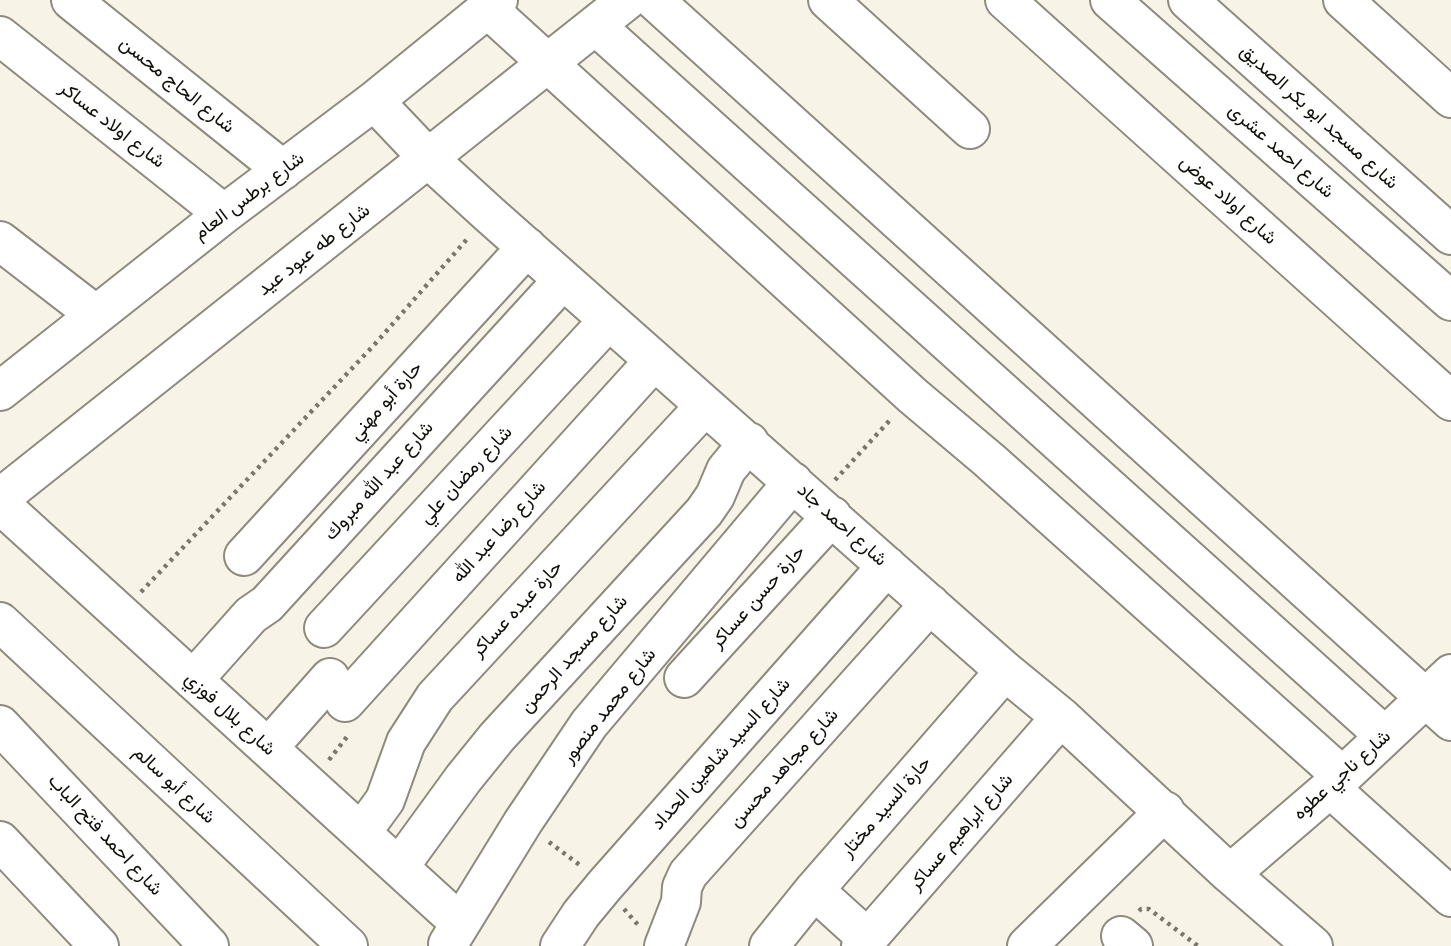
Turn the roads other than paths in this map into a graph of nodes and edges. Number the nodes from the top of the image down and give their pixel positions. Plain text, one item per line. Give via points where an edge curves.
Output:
1 (71, 0) edge
2 (627, 0) edge
3 (654, 0) edge
4 (828, 0) edge
5 (1005, 0) edge
6 (1110, 0) edge
7 (1188, 0) edge
8 (1343, 0) edge
9 (492, 4) edge
10 (596, 26) junction
11 (0, 36) edge
12 (549, 63) junction
13 (1451, 98) edge
14 (374, 101) junction
15 (970, 130) dead end
16 (429, 159) junction
17 (283, 170) junction
18 (224, 214) junction
19 (1451, 235) edge
20 (0, 241) edge
21 (527, 247) junction
22 (563, 280) junction
23 (1451, 301) edge
24 (96, 315) junction
25 (608, 321) junction
26 (654, 361) junction
27 (6, 376) edge
28 (1451, 401) edge
29 (705, 406) junction
30 (748, 442) junction
31 (0, 498) edge
32 (813, 500) junction
33 (0, 505) edge
34 (244, 556) dead end
35 (887, 566) junction
36 (930, 604) junction
37 (0, 622) edge
38 (324, 628) dead end
39 (1005, 671) junction
40 (684, 678) dead end
41 (193, 680) junction
42 (1443, 698) edge
43 (1061, 717) junction
44 (0, 725) edge
45 (1385, 736) junction
46 (268, 748) junction
47 (1336, 782) junction
48 (1165, 811) junction
49 (361, 833) junction
50 (1, 845) edge
51 (399, 867) junction
52 (1230, 874) junction
53 (814, 890) junction
54 (1451, 897) edge
55 (454, 935) edge
56 (864, 942) edge
57 (99, 946) edge
58 (209, 946) edge
59 (348, 946) edge
60 (560, 946) edge
61 (664, 946) edge
62 (769, 946) edge
63 (1027, 946) edge
64 (1314, 946) edge

1 - 17 street, شارع الحاج محسن
2 - 10 street, شارع طه عبود عيد
3 - 42 street
4 - 15 street
5 - 28 street, شارع اولاد عوض
6 - 23 street, شارع احمد عشرى
7 - 19 street, شارع مسجد ابو بكر الصديق
8 - 13 street
9 - 12 street
9 - 14 street, شارع برطس العام
10 - 12 street, شارع طه عبود عيد
10 - 45 street
11 - 18 street, شارع اولاد عساكر
12 - 16 street, شارع طه عبود عيد
12 - 47 street via 989,460
14 - 16 street, شارع احمد جاد
14 - 17 street, شارع برطس العام
16 - 21 street, شارع احمد جاد
16 - 31 street, شارع طه عبود عيد
17 - 18 street, شارع برطس العام
18 - 24 street, شارع برطس العام
20 - 24 street
21 - 22 street, شارع احمد جاد
21 - 34 street, حارة أبو مهني
22 - 25 street, شارع احمد جاد
22 - 41 street, شارع عبد الله مبروك
24 - 27 street, شارع برطس العام
25 - 26 street, شارع احمد جاد
25 - 38 street, شارع رمضان علي
26 - 29 street, شارع احمد جاد
26 - 46 street, شارع رضا عبد الله via 337,690
29 - 30 street, شارع احمد جاد
29 - 49 street, حارة عبده عساكر via 435,698 406,742 389,793
30 - 32 street, شارع احمد جاد
30 - 51 street, شارع مسجد الرحمن via 726,470 704,512 497,737
32 - 35 street, شارع احمد جاد
32 - 40 street, حارة حسن عساكر
32 - 55 street, شارع محمد منصور via 589,724
33 - 41 street, شارع بلال فوزي
35 - 36 street, شارع احمد جاد
35 - 60 street, شارع السيد شاهين الحداد via 605,885
36 - 39 street, شارع احمد جاد
36 - 61 street, شارع مجاهد محسن via 688,874
37 - 59 street, شارع أبو سالم
39 - 43 street, شارع احمد جاد
39 - 53 street, حارة السيد مختار
41 - 46 street, شارع بلال فوزي
42 - 45 street, شارع ناجي عطوه
43 - 48 street, شارع احمد جاد
43 - 56 street, شارع ابراهيم عساكر
44 - 58 street, شارع احمد فتح الباب
45 - 47 street, شارع ناجي عطوه
46 - 49 street, شارع بلال فوزي
47 - 52 street, شارع ناجي عطوه
47 - 54 street
48 - 52 street, شارع احمد جاد
48 - 63 street
49 - 51 street, شارع بلال فوزي
50 - 57 street
51 - 55 street, شارع بلال فوزي
52 - 64 street, شارع احمد جاد
53 - 56 street
53 - 62 street, حارة السيد مختار

